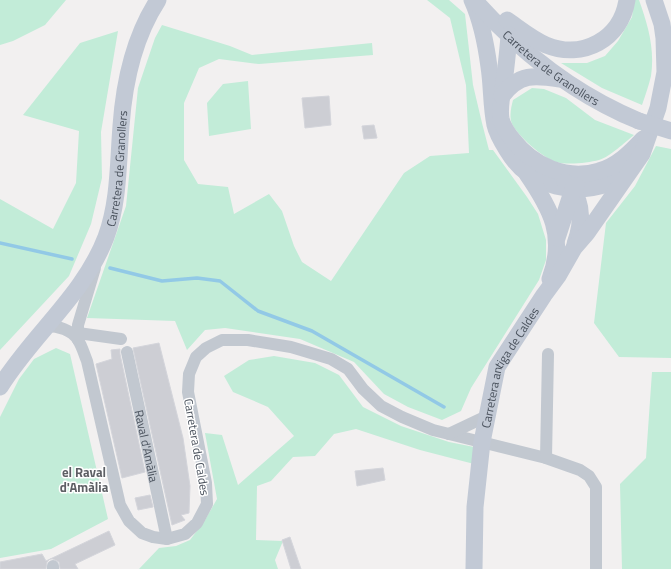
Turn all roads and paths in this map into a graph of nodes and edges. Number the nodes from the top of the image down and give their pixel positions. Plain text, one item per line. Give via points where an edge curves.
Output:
1 (158, 0) edge
2 (474, 0) edge
3 (627, 0) edge
4 (654, 0) edge
5 (509, 35) junction
6 (668, 50) edge
7 (562, 79) junction
8 (502, 96) junction
9 (644, 127) junction
10 (671, 131) edge
11 (524, 152) junction
12 (624, 168) junction
13 (527, 174) junction
14 (573, 189) junction
15 (557, 238) junction
16 (574, 248) junction
17 (99, 255) junction
18 (544, 295) junction
19 (47, 326) junction
20 (78, 337) junction
21 (121, 340) dead end
22 (127, 352) dead end
23 (548, 354) dead end
24 (0, 387) edge
25 (487, 416) junction
26 (449, 434) junction
27 (482, 442) junction
28 (546, 458) junction
29 (167, 539) junction
30 (474, 569) edge
31 (596, 569) edge

1 - 17 main road, Carretera de Granollers via 138,41 127,80 115,204
2 - 3 main road via 546,45 574,50 586,49 610,35 624,16
2 - 5 main road, Carretera de Granollers
2 - 13 main road via 485,38 496,126 503,143
4 - 6 main road
5 - 7 main road, Carretera de Granollers
5 - 8 main road
6 - 9 main road via 658,108
7 - 8 main road via 528,76 512,84
7 - 9 main road, Carretera de Granollers
8 - 11 main road via 500,107 503,124
9 - 10 main road, Carretera de Granollers, bridge
9 - 12 main road
11 - 12 main road via 550,169 565,173 589,173
11 - 14 main road via 544,173 565,182
12 - 14 main road via 584,181
12 - 16 main road via 587,233
13 - 14 main road via 552,185
13 - 15 main road via 554,222
14 - 15 main road
14 - 16 main road via 581,220
15 - 18 main road via 552,274
16 - 18 main road
17 - 19 main road, Carretera de Granollers
17 - 20 street via 78,325
18 - 25 main road, Carretera antiga de Caldes via 497,367
19 - 20 street via 56,326
19 - 24 main road
20 - 21 street
20 - 29 street, Carretera de Caldes via 87,361 120,505 129,521 142,533
22 - 29 street, Raval d'Amàlia
23 - 28 street
25 - 26 street
25 - 27 main road, Carretera antiga de Caldes
26 - 27 street, Carretera de Caldes
26 - 29 street, Carretera de Caldes via 433,430 381,406 363,389 348,369 331,359 291,347 248,340 222,340 196,356 189,374 188,392 206,482 207,504 197,523 185,534
27 - 28 street, Carretera antiga de Caldes
27 - 30 main road, Carretera antiga de Caldes via 475,507
28 - 31 street, Carretera antiga de Caldes via 580,470 589,476 596,486

